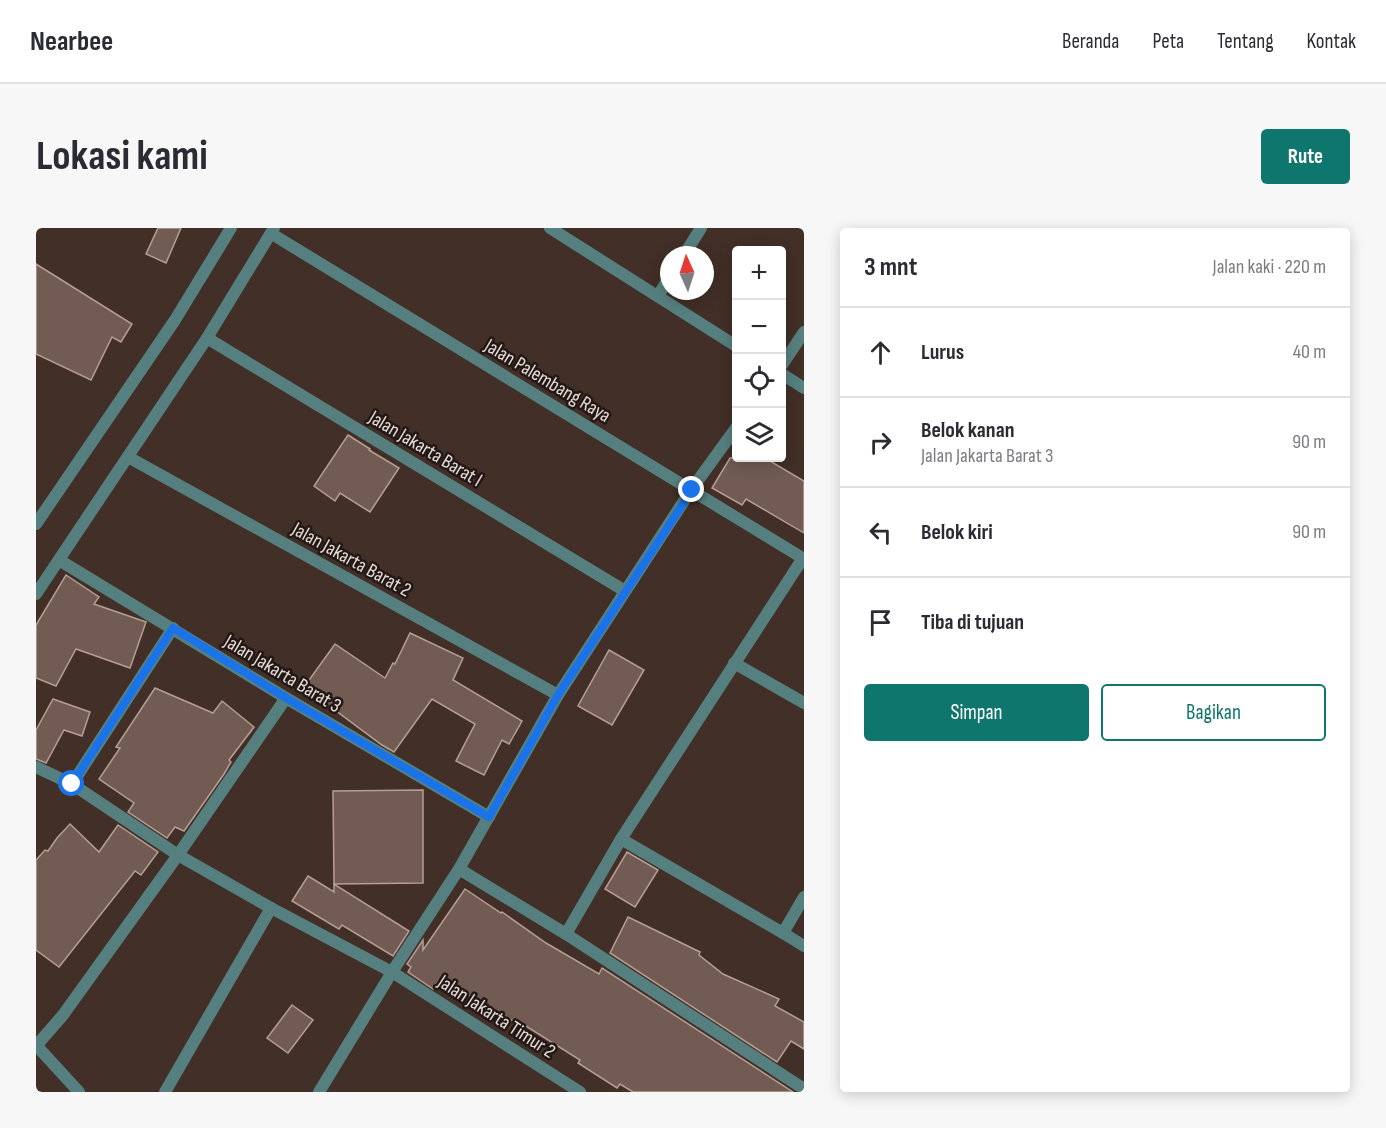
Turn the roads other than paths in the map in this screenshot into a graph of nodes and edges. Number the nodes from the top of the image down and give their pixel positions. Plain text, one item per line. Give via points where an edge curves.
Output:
1 (231, 228) edge
2 (549, 228) edge
3 (701, 228) edge
4 (273, 231) edge
5 (565, 232) edge
6 (690, 246) edge
7 (660, 293) edge
8 (658, 296) junction
9 (804, 332) edge
10 (207, 338) junction
11 (732, 343) edge
12 (786, 359) edge
13 (786, 377) edge
14 (804, 388) edge
15 (732, 434) edge
16 (128, 457) junction
17 (692, 490) junction
18 (36, 524) edge
19 (803, 559) edge
20 (59, 560) junction
21 (625, 591) junction
22 (36, 594) edge
23 (173, 628) junction
24 (734, 663) junction
25 (558, 695) junction
26 (286, 698) junction
27 (804, 703) edge
28 (36, 766) edge
29 (72, 784) junction
30 (489, 817) junction
31 (621, 839) junction
32 (178, 855) junction
33 (459, 870) junction
34 (804, 897) edge
35 (272, 908) junction
36 (783, 933) junction
37 (566, 934) junction
38 (804, 946) edge
39 (392, 972) junction
40 (36, 1045) edge
41 (804, 1089) edge
42 (79, 1092) edge
43 (165, 1092) edge
44 (319, 1092) edge
45 (580, 1092) edge

1 - 18 street via 175,320
2 - 5 street
3 - 6 street
4 - 10 street
4 - 17 street, Jalan Palembang Raya
5 - 8 street
7 - 8 street
8 - 11 street
9 - 12 street
10 - 16 street
10 - 21 street, Jalan Jakarta Barat I
13 - 14 street
15 - 17 street
16 - 20 street
16 - 25 street, Jalan Jakarta Barat 2
17 - 19 street, Jalan Palembang Raya
17 - 21 street
19 - 24 street
20 - 22 street
20 - 23 street, Jalan Jakarta Barat 3
21 - 25 street
23 - 26 street, Jalan Jakarta Barat 3
23 - 29 street
24 - 27 street
24 - 31 street
25 - 30 street
26 - 30 street, Jalan Jakarta Barat 3
26 - 32 street
28 - 29 street, Jalan Jakarta Timur 2
29 - 32 street, Jalan Jakarta Timur 2
30 - 33 street
31 - 36 street
31 - 37 street
32 - 35 street, Jalan Jakarta Timur 2
32 - 40 street via 63,1015
33 - 37 street
33 - 39 street
34 - 36 street
35 - 39 street, Jalan Jakarta Timur 2
35 - 43 street
36 - 38 street
37 - 41 street
39 - 44 street
39 - 45 street, Jalan Jakarta Timur 2
40 - 42 street

